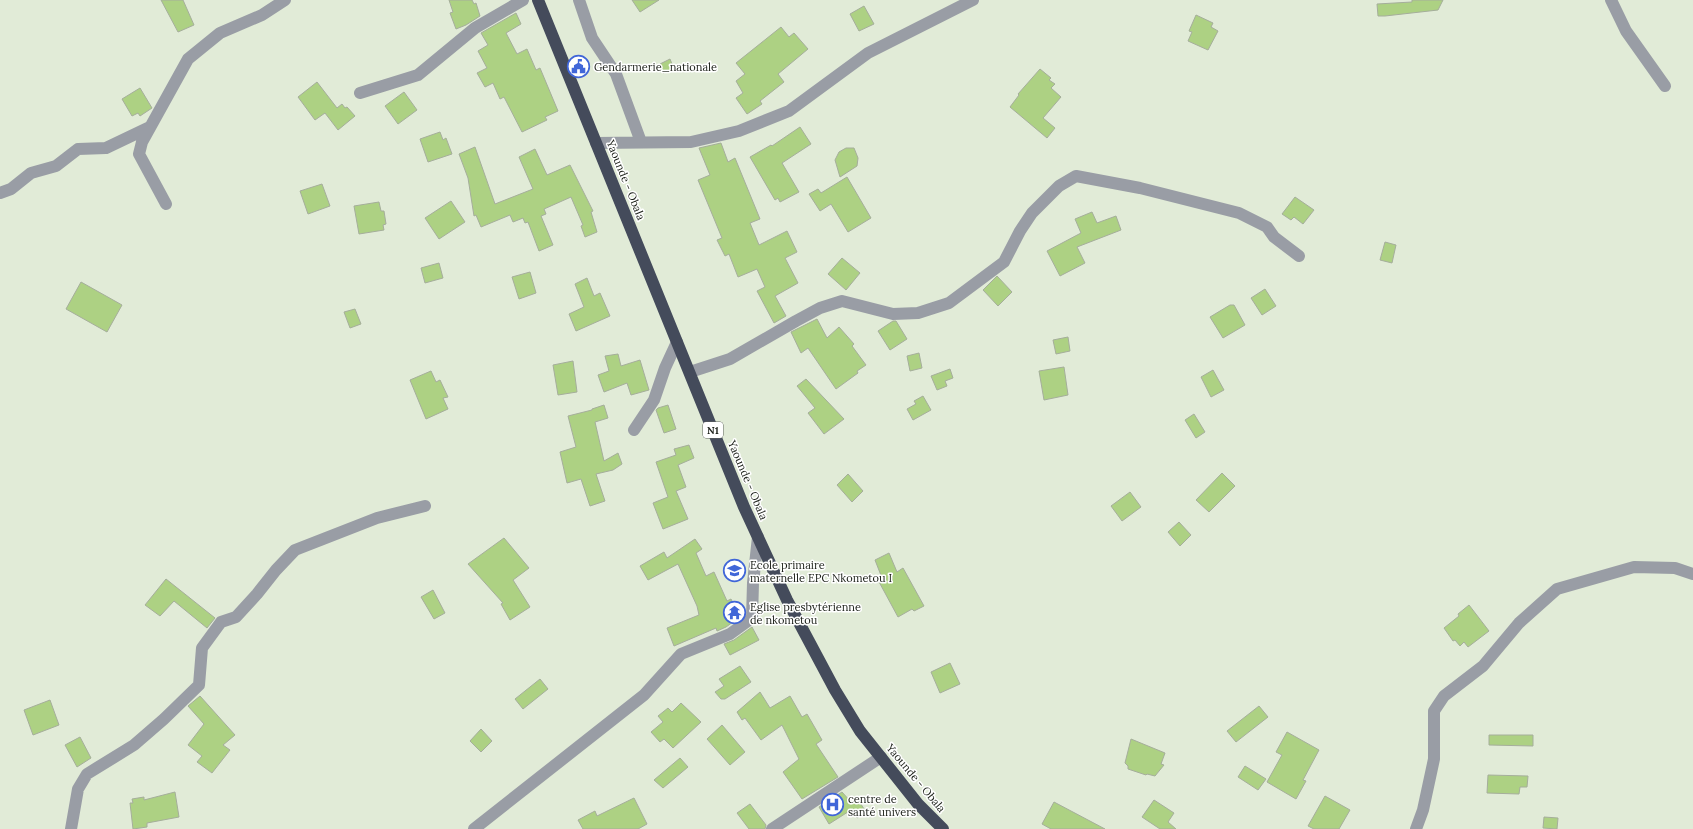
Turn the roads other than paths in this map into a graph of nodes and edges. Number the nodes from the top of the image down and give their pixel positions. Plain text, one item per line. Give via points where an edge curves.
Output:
1 (285, 0) edge
2 (523, 0) edge
3 (538, 0) edge
4 (579, 0) edge
5 (973, 0) edge
6 (1611, 0) edge
7 (1665, 86) dead end
8 (360, 93) dead end
9 (150, 127) junction
10 (641, 142) junction
11 (596, 143) junction
12 (0, 193) edge
13 (166, 204) dead end
14 (1299, 256) dead end
15 (678, 342) junction
16 (690, 372) junction
17 (634, 430) dead end
18 (425, 506) dead end
19 (758, 537) junction
20 (1693, 574) edge
21 (881, 758) junction
22 (71, 829) edge
23 (474, 829) edge
24 (772, 829) edge
25 (943, 829) edge
26 (1416, 829) edge

1 - 9 street via 262,16 220,33 188,59
2 - 8 street via 475,28 418,75
3 - 11 highway, Yaounde - Obala / N1
4 - 10 street via 592,38 616,74
5 - 10 street via 868,54 789,111 739,131 691,142
6 - 7 street via 1626,31
9 - 12 street via 106,148 78,149 56,166 31,173
9 - 13 street via 139,154
10 - 11 street
11 - 15 highway, Yaounde - Obala / N1
14 - 16 street via 1274,237 1267,227 1239,213 1140,188 1076,176 1059,186 1032,213 1004,262 949,303 918,313 893,314 842,301 820,308 730,359
15 - 16 highway, Yaounde - Obala / N1
15 - 17 street via 665,368 654,400
16 - 19 highway, Yaounde - Obala / N1
18 - 22 street via 377,518 295,550 236,617 221,622 202,648 199,685 134,745 87,774 78,789
19 - 21 highway, Yaounde - Obala / N1 via 787,600 835,690 860,731
19 - 23 street via 752,618 730,634 681,654 644,696
20 - 26 street via 1675,568 1634,567 1557,589 1519,623 1483,666 1444,696 1434,711 1434,759 1424,810
21 - 24 street
21 - 25 highway, Yaounde - Obala / N1 via 918,804

